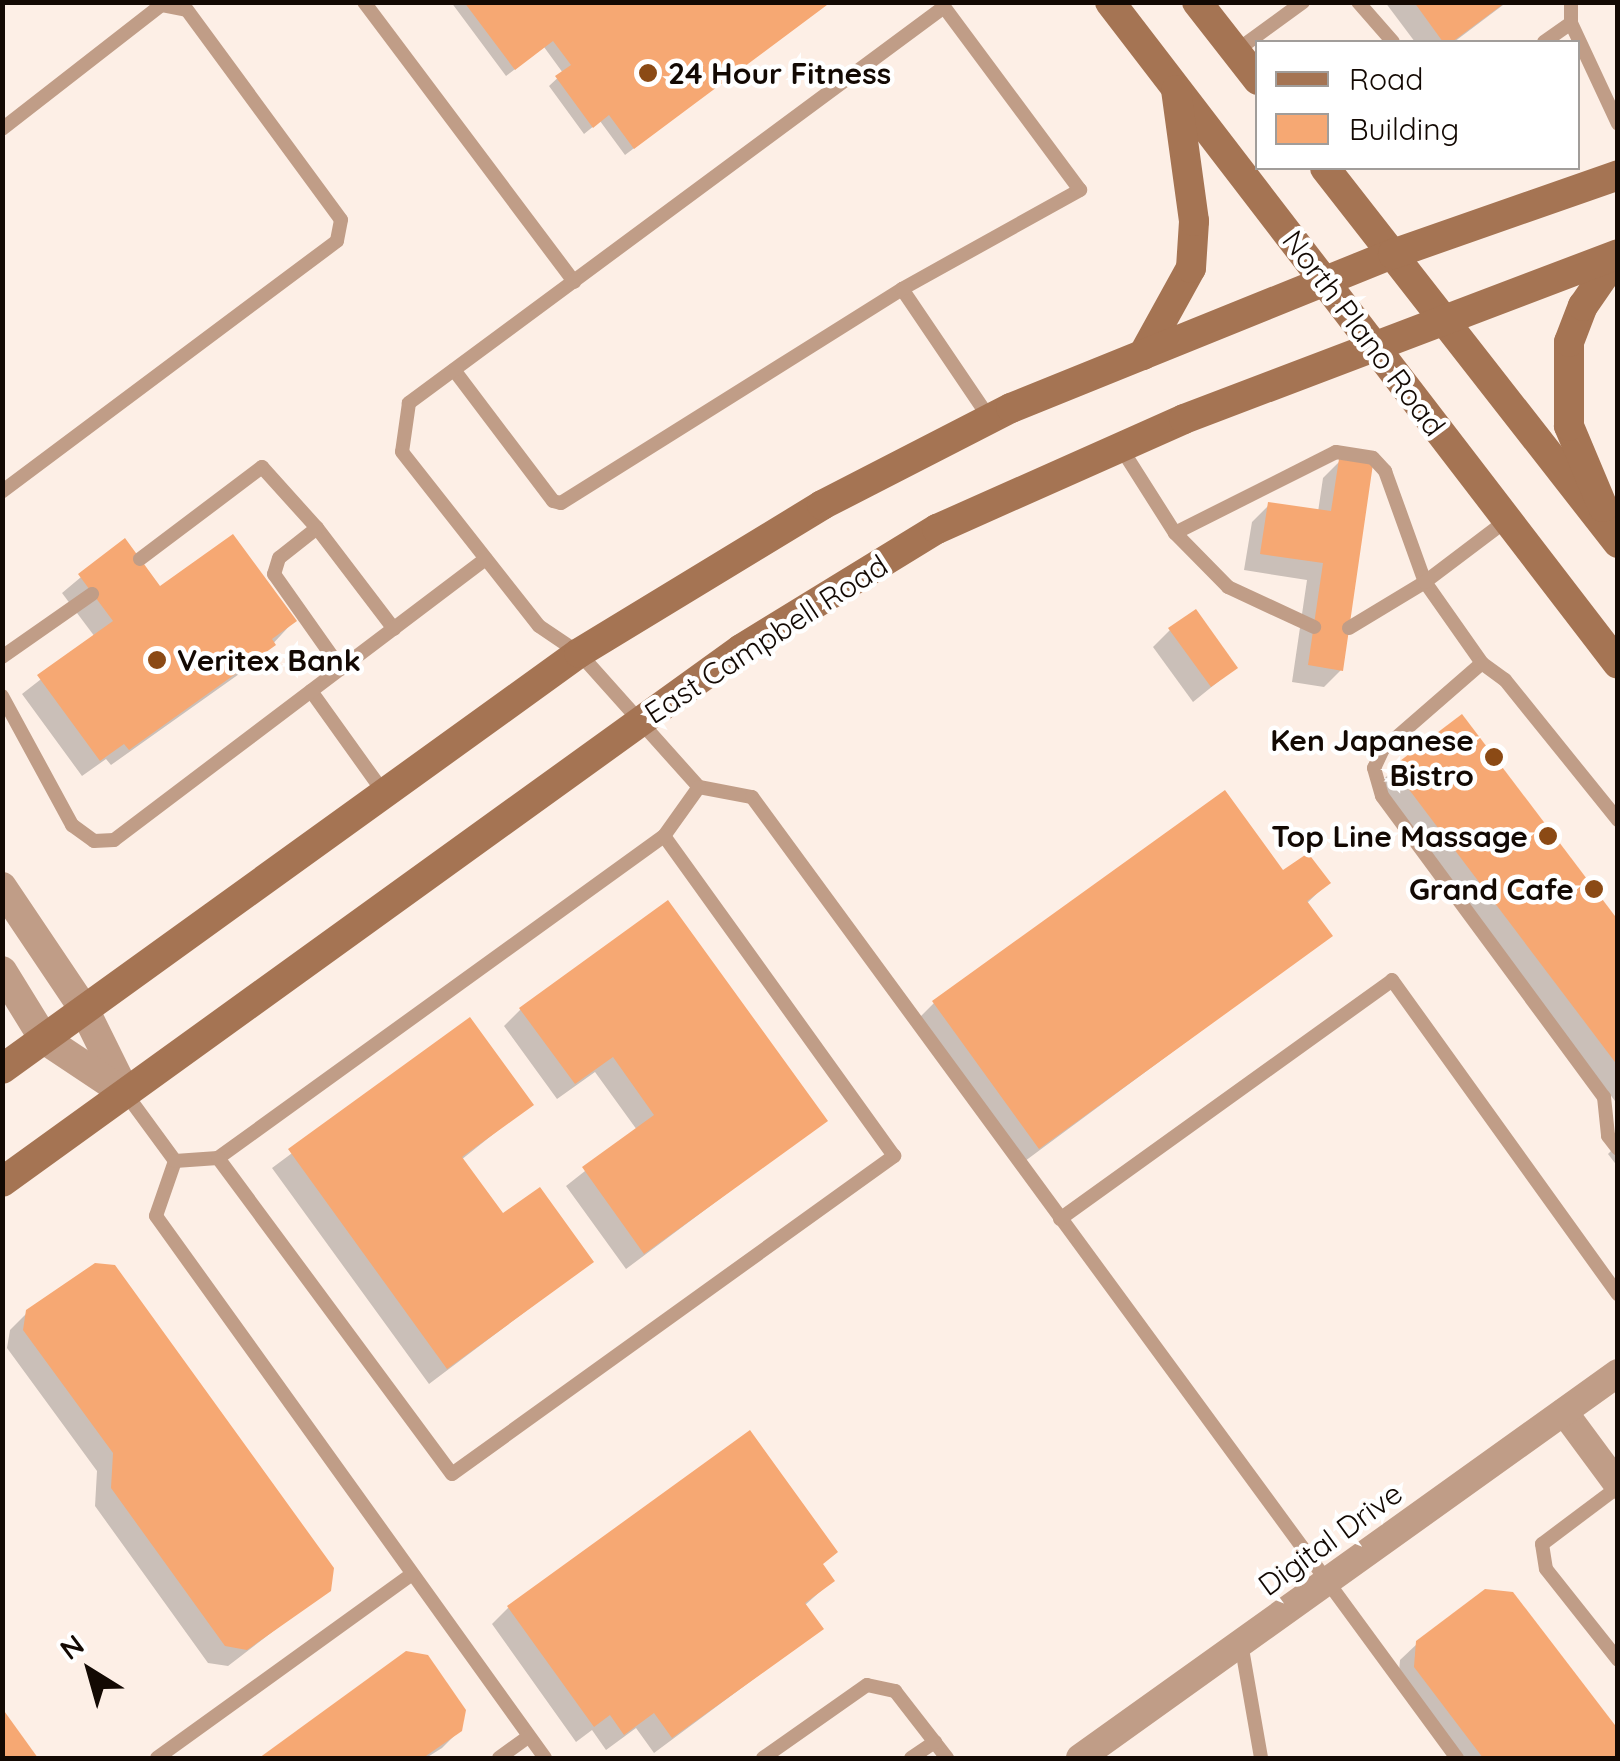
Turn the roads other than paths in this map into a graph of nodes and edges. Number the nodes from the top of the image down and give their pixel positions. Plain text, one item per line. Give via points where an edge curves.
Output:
1 (364, 2) edge
2 (1110, 2) edge
3 (1197, 2) edge
4 (1304, 2) edge
5 (1358, 2) edge
6 (1571, 2) edge
7 (943, 5) edge
8 (1570, 23) junction
9 (1391, 40) edge
10 (1547, 40) edge
11 (1578, 40) edge
12 (1580, 44) edge
13 (1235, 51) junction
14 (1255, 76) edge
15 (1176, 86) junction
16 (1618, 124) edge
17 (2, 129) edge
18 (1328, 170) edge
19 (1618, 175) edge
20 (1393, 254) junction
21 (1618, 254) edge
22 (574, 282) junction
23 (1326, 283) junction
24 (902, 289) junction
25 (1446, 321) junction
26 (1378, 350) junction
27 (1142, 356) junction
28 (454, 370) junction
29 (990, 419) junction
30 (1121, 447) junction
31 (2, 492) edge
32 (1507, 520) junction
33 (317, 528) junction
34 (1175, 533) junction
35 (1618, 542) edge
36 (140, 559) dead end
37 (486, 559) junction
38 (1425, 582) junction
39 (92, 594) dead end
40 (1314, 627) dead end
41 (394, 628) junction
42 (1349, 628) dead end
43 (579, 652) junction
44 (2, 656) edge
45 (1482, 663) junction
46 (1618, 664) edge
47 (341, 668) junction
48 (311, 692) junction
49 (2, 696) edge
50 (640, 720) junction
51 (699, 787) junction
52 (384, 794) junction
53 (1618, 820) edge
54 (664, 836) junction
55 (2, 887) edge
56 (2, 971) edge
57 (84, 1009) junction
58 (44, 1038) junction
59 (2, 1069) edge
60 (126, 1094) junction
61 (1618, 1148) edge
62 (218, 1158) junction
63 (175, 1161) junction
64 (2, 1182) edge
65 (1060, 1219) junction
66 (1618, 1294) edge
67 (1618, 1373) edge
68 (1564, 1412) junction
69 (1618, 1486) edge
70 (412, 1574) junction
71 (1324, 1582) junction
72 (1241, 1643) junction
73 (1618, 1660) edge
74 (528, 1738) junction
75 (934, 1742) junction
76 (157, 1758) edge
77 (499, 1758) edge
78 (545, 1758) edge
79 (763, 1758) edge
80 (911, 1758) edge
81 (947, 1758) edge
82 (1080, 1758) edge
83 (1261, 1758) edge
84 (1457, 1758) edge

1 - 22 lane
2 - 15 main road, North Plano Road
3 - 13 main road
4 - 13 lane
5 - 9 lane
6 - 8 lane
7 - 22 lane
7 - 24 lane via 1080,190
8 - 10 lane
8 - 11 lane
12 - 16 lane
13 - 14 main road
15 - 23 main road, North Plano Road
15 - 27 main road via 1194,220 1191,268
17 - 31 lane via 161,5 187,10 341,220 337,241
18 - 20 main road
19 - 20 main road
20 - 23 main road
20 - 25 main road
21 - 25 main road, East Campbell Road
21 - 35 main road via 1583,306 1569,342 1568,384 1569,426
22 - 28 lane
23 - 26 main road, North Plano Road
23 - 27 main road
24 - 28 lane via 562,503 553,501
24 - 29 lane
25 - 26 main road, East Campbell Road
25 - 35 main road
26 - 30 main road, East Campbell Road via 1269,385
26 - 32 main road, North Plano Road
27 - 29 main road
28 - 37 lane via 409,403 402,452
29 - 43 main road via 822,505
30 - 34 lane
30 - 50 main road, East Campbell Road via 937,529 741,648
32 - 38 lane
32 - 46 main road, North Plano Road
33 - 36 lane via 262,466
33 - 41 lane
33 - 47 lane via 279,558 274,574
34 - 38 lane via 1336,452 1373,458 1386,471
34 - 40 lane via 1228,588
37 - 41 lane
37 - 43 lane via 539,626
38 - 42 lane
38 - 45 lane
39 - 44 lane
41 - 47 lane
43 - 50 lane
43 - 52 main road
45 - 53 lane via 1505,680
45 - 61 lane via 1383,749 1374,768 1382,796 1604,1098 1608,1136
47 - 48 lane
48 - 49 lane via 114,840 94,841 72,825
48 - 52 lane
50 - 51 lane
50 - 60 main road, East Campbell Road
51 - 54 lane
51 - 65 lane via 752,797
52 - 57 main road
54 - 62 lane
54 - 62 lane via 894,1156 452,1474
55 - 57 street
56 - 58 street
57 - 58 main road
57 - 60 street
58 - 59 main road
58 - 60 street
60 - 63 lane
60 - 64 main road, East Campbell Road
62 - 63 lane
63 - 70 lane via 156,1216
65 - 66 lane via 1392,980
65 - 71 lane
67 - 68 street, Digital Drive
68 - 69 street
68 - 71 street, Digital Drive
69 - 73 lane via 1542,1544 1546,1569
70 - 74 lane
70 - 76 lane
71 - 72 street, Digital Drive
71 - 84 lane
72 - 82 street, Digital Drive
72 - 83 lane
74 - 77 lane
74 - 78 lane
75 - 79 lane via 895,1691 867,1685
75 - 80 lane
75 - 81 lane

